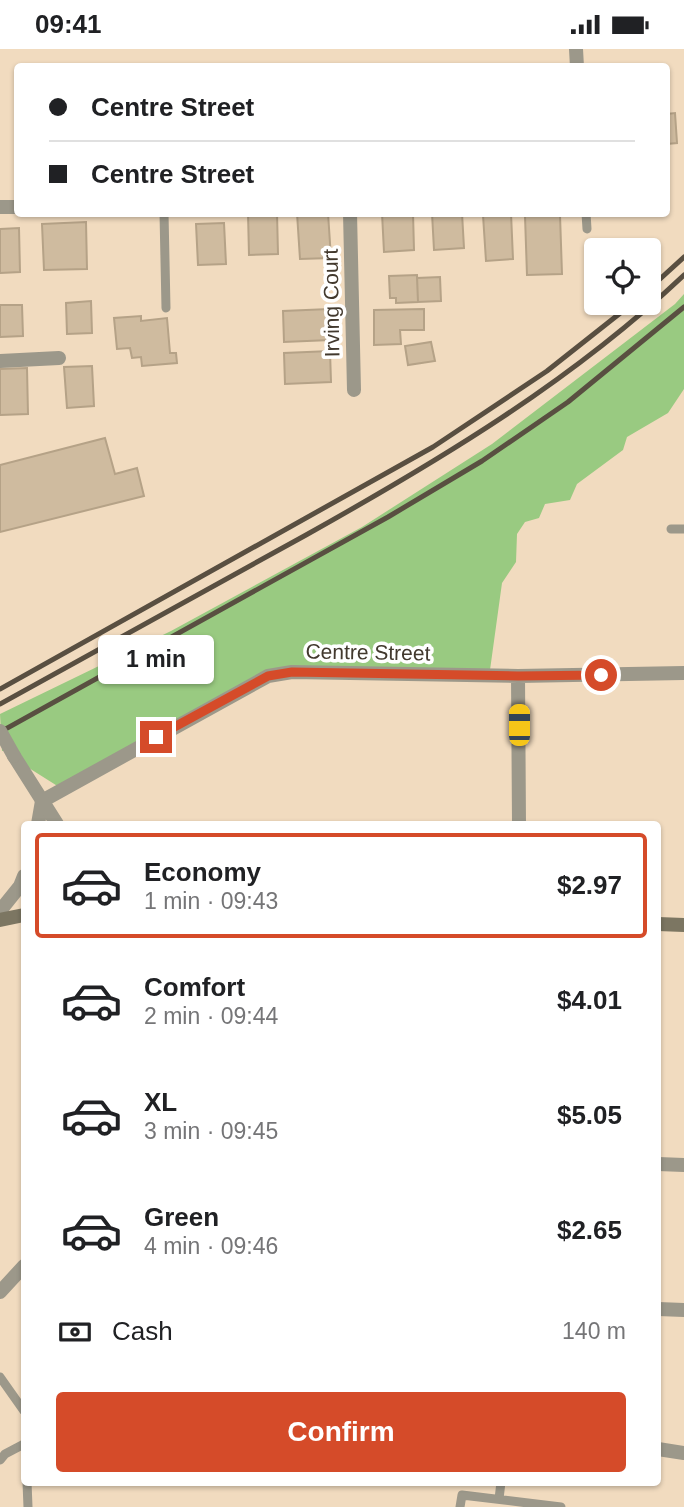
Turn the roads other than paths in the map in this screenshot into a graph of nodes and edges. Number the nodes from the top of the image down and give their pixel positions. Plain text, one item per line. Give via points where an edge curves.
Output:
1 (164, 217) edge
2 (350, 217) edge
3 (586, 217) edge
4 (587, 229) dead end
5 (166, 308) dead end
6 (59, 358) dead end
7 (0, 361) edge
8 (354, 390) dead end
9 (671, 529) dead end
10 (684, 529) edge
11 (684, 673) edge
12 (518, 676) junction
13 (0, 731) edge
14 (42, 801) junction
15 (39, 821) edge
16 (55, 821) edge
17 (519, 821) edge
18 (21, 884) edge
19 (0, 911) edge
20 (21, 916) edge
21 (0, 920) edge
22 (661, 924) edge
23 (684, 925) edge
24 (661, 1164) edge
25 (684, 1165) edge
26 (21, 1269) edge
27 (0, 1292) edge
28 (661, 1309) edge
29 (684, 1310) edge
30 (0, 1378) edge
31 (21, 1407) edge
32 (21, 1446) edge
33 (661, 1449) edge
34 (684, 1453) edge
35 (0, 1460) edge
36 (27, 1486) edge
37 (501, 1486) edge
38 (499, 1499) junction
39 (27, 1507) edge
40 (460, 1507) edge
41 (561, 1507) edge

1 - 5 lane
2 - 8 street, Irving Court
3 - 4 lane
6 - 7 street
9 - 10 lane
11 - 12 street, Centre Street
12 - 14 street, Centre Street via 292,672 268,676
12 - 17 street
13 - 14 street, bridge
14 - 15 street
14 - 16 street
18 - 19 street
20 - 21 main road
22 - 23 main road
24 - 25 street
26 - 27 street
28 - 29 street
30 - 31 lane
32 - 35 lane
33 - 34 street
36 - 39 lane
37 - 38 lane
38 - 40 lane via 461,1495
38 - 41 lane

